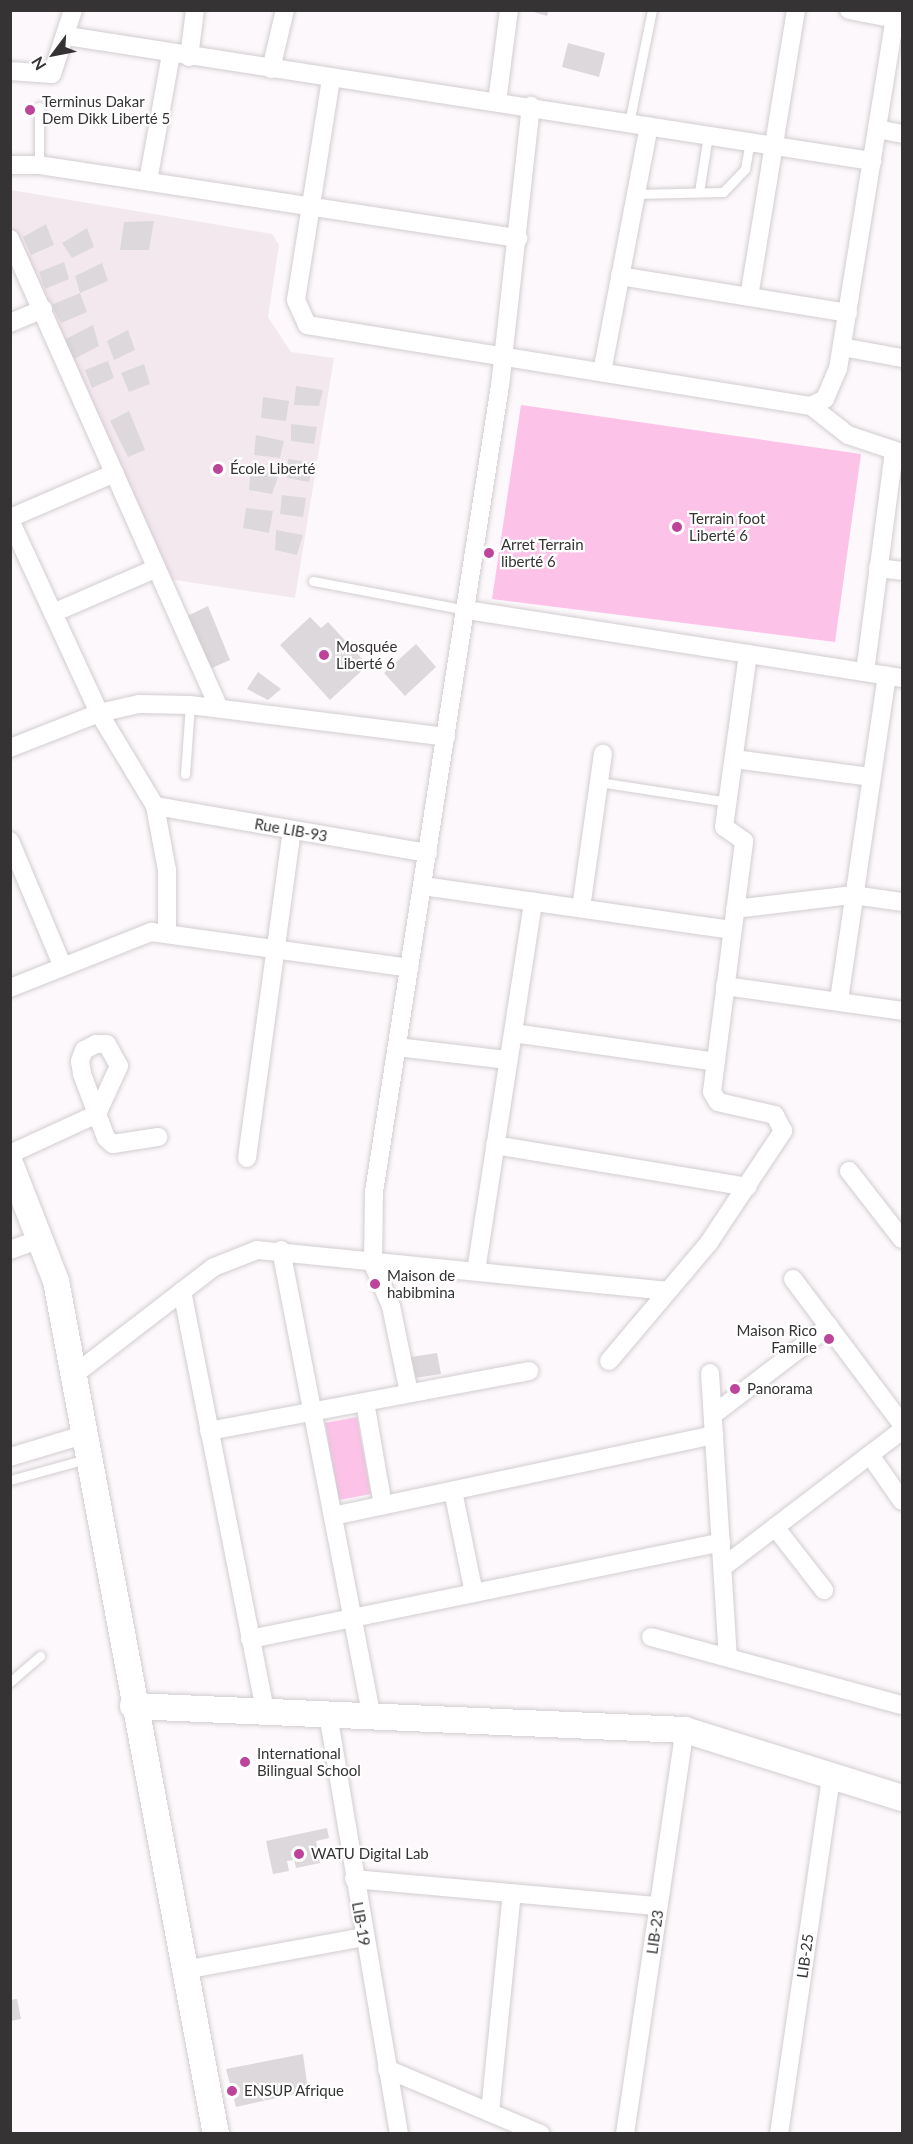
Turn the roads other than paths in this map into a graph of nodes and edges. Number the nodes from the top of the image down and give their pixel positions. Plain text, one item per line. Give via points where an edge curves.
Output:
1 (73, 10) edge
2 (195, 10) edge
3 (285, 10) edge
4 (509, 10) edge
5 (652, 10) edge
6 (796, 10) edge
7 (849, 10) edge
8 (895, 15) edge
9 (67, 36) junction
10 (180, 56) junction
11 (272, 69) junction
12 (10, 71) edge
13 (331, 79) junction
14 (497, 102) junction
15 (39, 106) dead end
16 (531, 106) junction
17 (629, 123) junction
18 (649, 126) junction
19 (877, 129) junction
20 (903, 134) edge
21 (708, 135) junction
22 (750, 141) junction
23 (773, 145) junction
24 (872, 161) junction
25 (10, 165) edge
26 (39, 165) junction
27 (148, 181) junction
28 (699, 192) junction
29 (635, 194) junction
30 (310, 210) junction
31 (518, 238) junction
32 (10, 239) edge
33 (620, 276) junction
34 (748, 297) junction
35 (43, 309) junction
36 (848, 313) junction
37 (10, 323) edge
38 (842, 347) junction
39 (500, 358) junction
40 (903, 358) edge
41 (602, 372) junction
42 (811, 406) junction
43 (898, 452) edge
44 (115, 472) junction
45 (10, 519) edge
46 (157, 568) junction
47 (878, 568) junction
48 (903, 571) edge
49 (313, 581) dead end
50 (467, 610) junction
51 (53, 613) junction
52 (748, 654) junction
53 (865, 672) junction
54 (895, 677) edge
55 (190, 705) junction
56 (219, 708) junction
57 (99, 713) junction
58 (446, 737) junction
59 (10, 748) edge
60 (603, 754) dead end
61 (734, 759) junction
62 (185, 774) dead end
63 (870, 777) junction
64 (599, 782) junction
65 (728, 802) junction
66 (155, 806) junction
67 (292, 831) junction
68 (10, 841) edge
69 (428, 853) junction
70 (423, 886) junction
71 (853, 895) junction
72 (533, 901) junction
73 (903, 902) edge
74 (581, 908) junction
75 (735, 909) junction
76 (731, 930) junction
77 (167, 933) junction
78 (279, 949) junction
79 (62, 966) junction
80 (410, 968) junction
81 (725, 986) junction
82 (10, 988) edge
83 (839, 1000) junction
84 (899, 1014) edge
85 (513, 1034) junction
86 (397, 1047) junction
87 (508, 1060) junction
88 (716, 1062) junction
89 (158, 1137) dead end
90 (495, 1145) junction
91 (10, 1154) edge
92 (247, 1158) dead end
93 (10, 1163) edge
94 (849, 1171) dead end
95 (747, 1186) junction
96 (43, 1238) junction
97 (903, 1239) edge
98 (10, 1250) edge
99 (281, 1250) junction
100 (373, 1264) junction
101 (476, 1271) junction
102 (794, 1279) dead end
103 (182, 1291) junction
104 (667, 1291) junction
105 (829, 1326) junction
106 (609, 1361) dead end
107 (529, 1371) dead end
108 (710, 1373) dead end
109 (75, 1374) junction
110 (409, 1393) junction
111 (364, 1402) junction
112 (312, 1411) junction
113 (713, 1415) junction
114 (903, 1424) edge
115 (903, 1430) edge
116 (209, 1431) junction
117 (715, 1435) junction
118 (84, 1448) junction
119 (870, 1455) junction
120 (10, 1456) edge
121 (10, 1480) edge
122 (453, 1491) junction
123 (903, 1501) edge
124 (383, 1505) junction
125 (333, 1516) junction
126 (775, 1527) junction
127 (721, 1542) junction
128 (723, 1567) junction
129 (824, 1590) dead end
130 (474, 1593) junction
131 (353, 1618) junction
132 (651, 1637) dead end
133 (250, 1640) junction
134 (40, 1656) dead end
135 (728, 1656) junction
136 (10, 1682) edge
137 (903, 1704) edge
138 (134, 1706) junction
139 (265, 1711) junction
140 (328, 1714) junction
141 (372, 1716) junction
142 (684, 1730) junction
143 (831, 1778) junction
144 (903, 1798) edge
145 (354, 1879) junction
146 (512, 1893) junction
147 (658, 1906) junction
148 (364, 1937) junction
149 (184, 1970) junction
150 (387, 2069) junction
151 (490, 2112) junction
152 (216, 2133) edge
153 (399, 2133) edge
154 (541, 2133) edge
155 (625, 2133) edge
156 (779, 2133) edge

1 - 9 street
2 - 10 street
3 - 11 street
4 - 14 street
5 - 17 lane
6 - 23 street
7 - 8 street
8 - 19 street
9 - 10 street
9 - 12 street via 52,74
10 - 11 street
10 - 27 street
11 - 13 street
13 - 14 street
13 - 30 street
14 - 16 street
15 - 26 lane
16 - 17 street
16 - 31 street
17 - 18 street
18 - 21 street
18 - 29 street
19 - 20 street
19 - 24 street
21 - 22 street
21 - 28 lane
22 - 23 street
22 - 28 lane via 737,180 723,192
23 - 24 street
23 - 34 street
24 - 36 street
25 - 26 street
26 - 27 street
27 - 30 street
28 - 29 lane
29 - 33 street
30 - 31 street
30 - 39 street via 296,300 307,325
31 - 39 street
32 - 35 street
33 - 34 street
33 - 41 street
34 - 36 street
35 - 37 street
35 - 44 street
36 - 38 street
38 - 40 street
38 - 42 street via 833,387
39 - 41 street
39 - 50 street
41 - 42 street
42 - 43 street via 848,435
43 - 47 street
44 - 45 street
44 - 46 street
45 - 51 street
46 - 51 street
46 - 56 street
47 - 48 street
47 - 53 street
49 - 50 lane
50 - 52 street
50 - 58 street
51 - 57 street
52 - 53 street
52 - 61 street
53 - 54 street
54 - 63 street
55 - 56 street
55 - 57 street via 139,704
55 - 62 lane
56 - 58 street
57 - 59 street
57 - 66 street
58 - 69 street
60 - 64 street
61 - 63 street
61 - 65 street
63 - 71 street
64 - 65 lane
64 - 74 street
65 - 75 street via 725,830 744,841
66 - 67 street, Rue LIB-93
66 - 77 street via 167,870
67 - 69 street, Rue LIB-93
67 - 78 street
68 - 79 street
69 - 70 street
70 - 72 street
70 - 80 street
71 - 73 street
71 - 75 street
71 - 83 street
72 - 74 street
72 - 85 street
74 - 76 street
75 - 76 street
76 - 81 street
77 - 78 street
77 - 79 street via 135,935
78 - 80 street
78 - 92 street
79 - 82 street
80 - 86 street
81 - 83 street
81 - 88 street
83 - 84 street
85 - 87 street
85 - 88 street
86 - 87 street
86 - 100 street via 374,1192
87 - 90 street
88 - 95 street via 713,1098 775,1115 783,1131
89 - 91 street via 113,1144 97,1114
90 - 95 street
90 - 101 street
93 - 96 street
94 - 97 street
95 - 104 street
96 - 98 street
96 - 109 street
99 - 100 street
99 - 103 street via 234,1255
99 - 112 street
100 - 101 street
100 - 110 street via 391,1306
101 - 104 street
102 - 105 street
103 - 109 street
103 - 116 street
104 - 106 street
105 - 113 street
105 - 114 street
107 - 110 street
108 - 113 street
109 - 118 street
110 - 111 street
111 - 112 street
111 - 124 street
112 - 116 street
112 - 125 street
113 - 117 street
115 - 119 street
116 - 133 street
117 - 122 street
117 - 127 street
118 - 120 street
118 - 121 lane
118 - 138 street
119 - 123 street
119 - 126 street
122 - 124 street
122 - 130 street
124 - 125 street
125 - 131 street
126 - 128 street
126 - 129 street
127 - 128 street
127 - 130 street
128 - 135 street
130 - 131 street
131 - 133 street
131 - 141 street
132 - 135 street
133 - 139 street
134 - 136 lane
135 - 137 street
138 - 139 street
138 - 149 street
139 - 140 street
140 - 141 street
140 - 145 street, LIB-19
141 - 142 street
142 - 143 street
142 - 147 street, LIB-23
143 - 144 street
143 - 156 street, LIB-25
145 - 146 street
145 - 148 street, LIB-19
146 - 147 street
146 - 151 street
147 - 155 street, LIB-23
148 - 149 street
148 - 150 street, LIB-19
149 - 152 street
150 - 151 street
150 - 153 street, LIB-19
151 - 154 street

